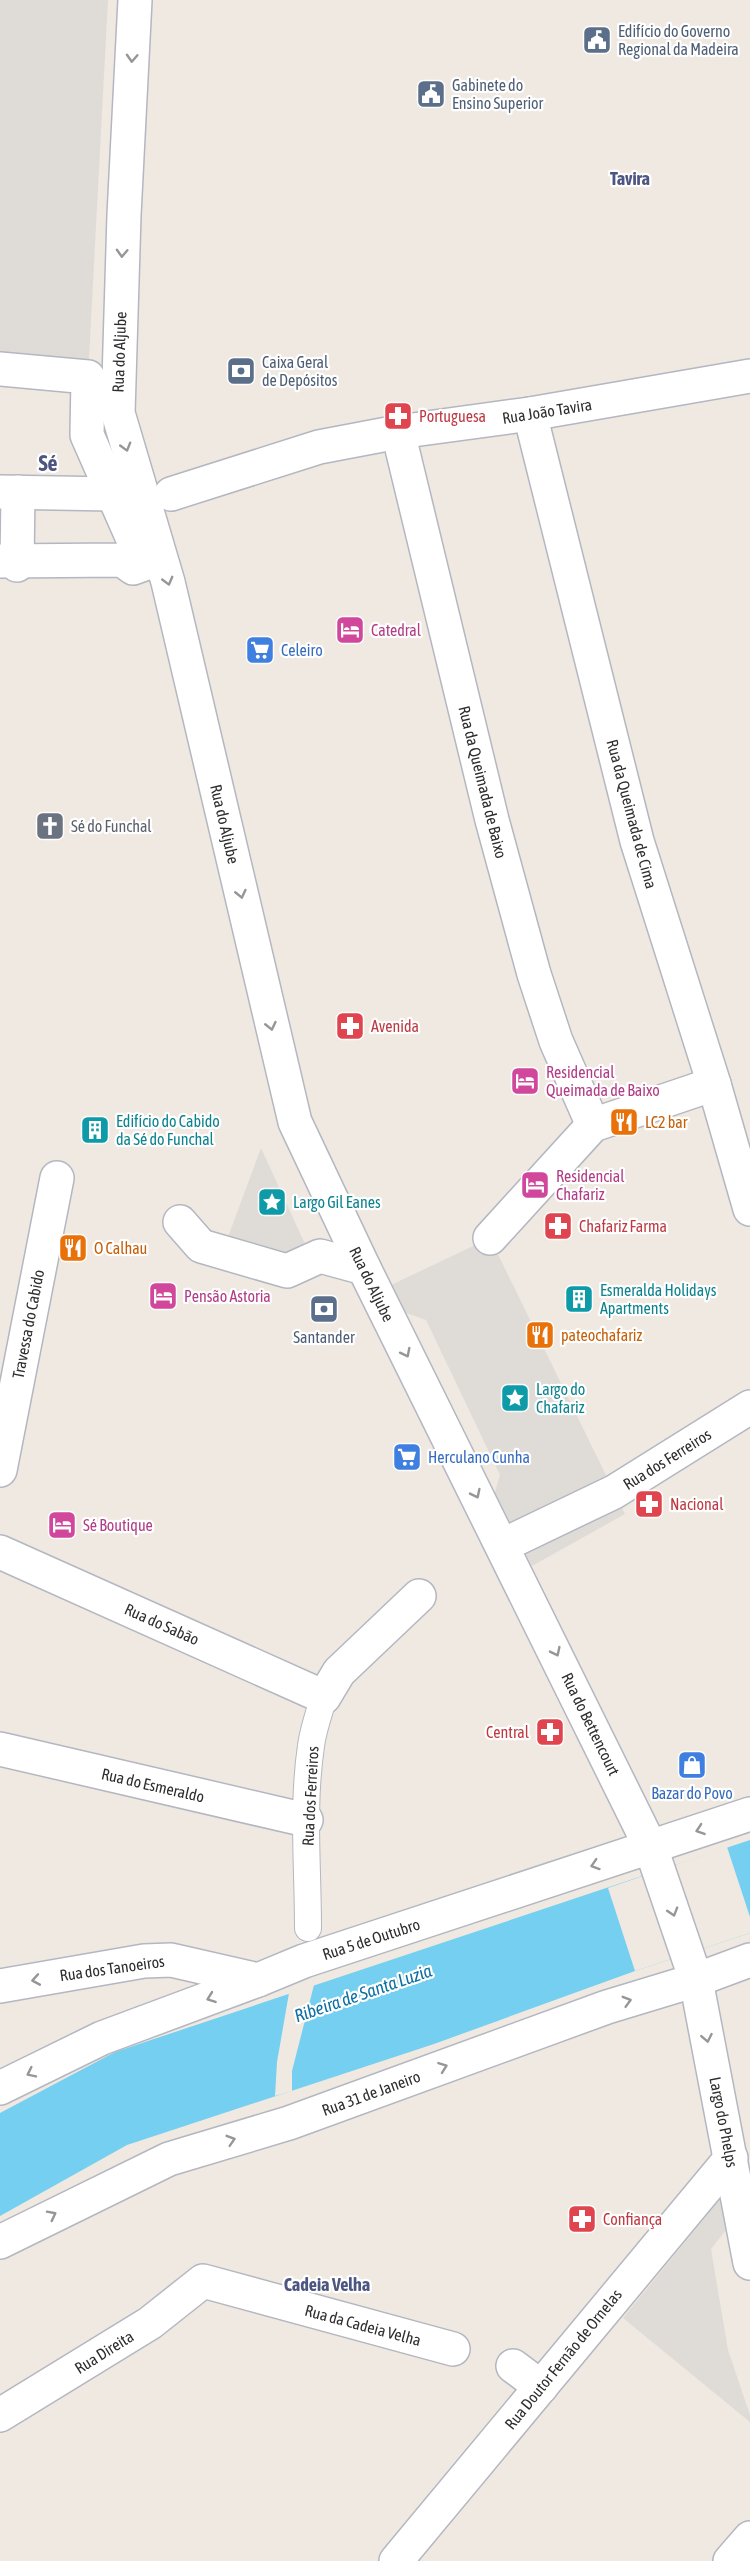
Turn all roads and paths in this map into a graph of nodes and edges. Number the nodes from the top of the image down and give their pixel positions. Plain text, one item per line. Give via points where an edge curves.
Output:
1 (135, 0) edge
2 (0, 369) edge
3 (750, 376) edge
4 (530, 414) junction
5 (398, 432) junction
6 (9, 492) edge
7 (112, 494) junction
8 (171, 494) dead end
9 (11, 562) edge
10 (714, 1084) junction
11 (593, 1125) junction
12 (57, 1178) dead end
13 (750, 1209) edge
14 (180, 1222) dead end
15 (490, 1238) dead end
16 (364, 1268) junction
17 (750, 1407) edge
18 (0, 1470) edge
19 (518, 1538) dead end
20 (0, 1552) edge
21 (419, 1596) dead end
22 (530, 1600) joint
23 (324, 1697) junction
24 (0, 1749) edge
25 (750, 1814) edge
26 (306, 1820) junction
27 (656, 1859) junction
28 (308, 1928) dead end
29 (750, 1960) edge
30 (691, 1967) junction
31 (258, 1980) junction
32 (0, 1986) edge
33 (0, 2088) edge
34 (731, 2158) junction
35 (0, 2242) edge
36 (750, 2263) edge
37 (203, 2282) joint
38 (453, 2349) dead end
39 (513, 2366) dead end
40 (541, 2387) junction
41 (0, 2415) edge
42 (750, 2538) edge
43 (396, 2561) edge
44 (730, 2561) edge

1 -> 16 street, Rua do Aljube via 118,413 168,582 295,1122
2 - 7 street via 88,377 87,435
3 - 4 street, Rua João Tavira
4 - 5 street, Rua João Tavira
4 - 10 street, Rua da Queimada de Cima via 637,841
5 - 8 street, Rua João Tavira via 319,447
5 - 11 street, Rua da Queimada de Baixo via 492,820 534,974 556,1041
6 - 7 street
6 - 9 street
7 - 9 street via 144,564 133,568 122,560
10 - 11 street
10 - 13 street, Rua da Queimada de Cima
11 - 15 street
12 - 18 street, Travessa do Cabido
14 - 16 street via 201,1246 287,1271 320,1256
16 -> 22 street, Rua do Aljube
17 - 19 street, Rua dos Ferreiros via 614,1492
20 - 23 street, Rua do Sabão
21 - 23 street, Rua dos Ferreiros via 339,1672
22 -> 27 street, Rua do Bettencourt
23 - 26 lane, Rua dos Ferreiros via 311,1744
24 - 26 street, Rua do Esmeraldo
25 -> 27 street, Rua 5 de Outubro
26 - 28 lane, Rua dos Ferreiros
27 -> 30 street, Rua do Bettencourt
27 -> 31 street, Rua 5 de Outubro via 304,1961
29 - 30 street, Rua 31 de Janeiro
30 -> 34 street, Largo do Phelps
35 -> 30 street, Rua 31 de Janeiro via 169,2159 289,2123 607,2007
31 -> 32 street, Rua dos Tanoeiros via 171,1960 144,1961
31 -> 33 street, Rua 5 de Outubro via 102,2038
34 - 36 street, Largo do Phelps
34 - 40 street, Rua Doutor Fernão de Ornelas
37 - 38 street, Rua da Cadeia Velha
37 - 41 street, Rua Direita via 150,2323
39 - 40 street
40 - 43 street, Rua Doutor Fernão de Ornelas
42 - 44 street

